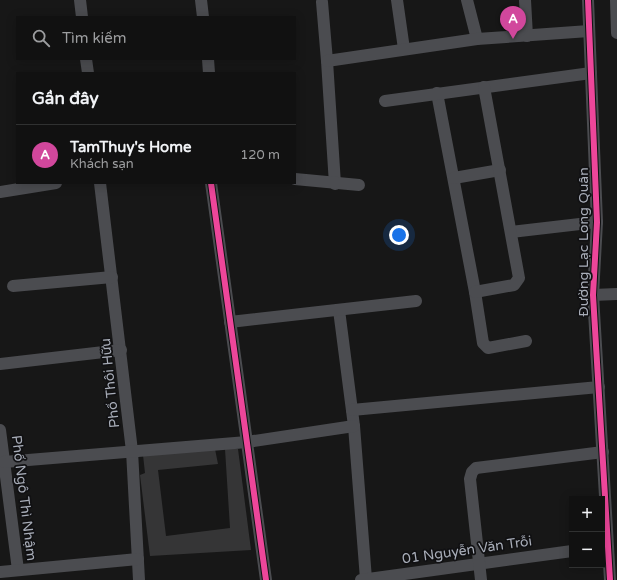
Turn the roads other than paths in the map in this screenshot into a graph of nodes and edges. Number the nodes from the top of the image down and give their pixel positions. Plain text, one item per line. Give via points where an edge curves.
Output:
1 (80, 0) edge
2 (201, 0) edge
3 (397, 0) edge
4 (467, 0) edge
5 (525, 0) edge
6 (588, 0) edge
7 (616, 0) edge
8 (322, 2) dead end
9 (82, 16) edge
10 (203, 16) edge
11 (589, 31) junction
12 (617, 33) edge
13 (526, 36) junction
14 (477, 39) junction
15 (404, 49) junction
16 (86, 60) edge
17 (208, 60) edge
18 (327, 61) junction
19 (88, 72) edge
20 (209, 72) edge
21 (591, 73) junction
22 (484, 87) junction
23 (437, 93) junction
24 (385, 101) dead end
25 (500, 170) junction
26 (454, 178) junction
27 (296, 179) edge
28 (50, 184) edge
29 (100, 184) edge
30 (211, 184) edge
31 (335, 184) junction
32 (359, 185) dead end
33 (0, 192) edge
34 (597, 222) junction
35 (511, 232) junction
36 (112, 277) junction
37 (13, 286) dead end
38 (475, 292) junction
39 (617, 294) edge
40 (593, 295) junction
41 (416, 301) dead end
42 (339, 310) junction
43 (230, 322) junction
44 (526, 341) dead end
45 (121, 350) junction
46 (0, 364) edge
47 (599, 387) junction
48 (352, 410) junction
49 (354, 426) junction
50 (0, 430) edge
51 (247, 442) junction
52 (132, 451) junction
53 (602, 452) junction
54 (4, 462) junction
55 (605, 532) edge
56 (605, 547) edge
57 (569, 551) edge
58 (138, 559) junction
59 (479, 563) junction
60 (18, 570) junction
61 (0, 572) edge
62 (139, 580) edge
63 (266, 580) edge
64 (364, 580) edge
65 (481, 580) edge
66 (610, 580) edge

1 - 9 street
2 - 10 street
3 - 15 street
4 - 14 street
5 - 13 street
6 - 11 street, Đường Lạc Long Quân
7 - 12 street
8 - 18 street
11 - 13 street
11 - 21 street, Đường Lạc Long Quân
13 - 14 street
14 - 15 street
15 - 18 street
16 - 19 street
17 - 20 street
18 - 31 street
21 - 22 street
21 - 34 street, Đường Lạc Long Quân
22 - 23 street
22 - 25 street
23 - 24 street
23 - 26 street
25 - 26 street
25 - 35 street
26 - 38 street
27 - 31 street
28 - 33 street
29 - 36 street, Phố Thôi Hữu
30 - 43 street
31 - 32 street
34 - 35 street
34 - 40 street, Đường Lạc Long Quân
35 - 38 street via 519,273 517,282 514,285
36 - 37 street
36 - 45 street, Phố Thôi Hữu
38 - 44 street via 485,347
39 - 40 street
40 - 47 street, Đường Lạc Long Quân
41 - 42 street
42 - 43 street
42 - 48 street
43 - 51 street
45 - 46 street
45 - 52 street, Phố Thôi Hữu
47 - 48 street
47 - 53 street, Đường Lạc Long Quân
48 - 49 street
49 - 51 street
49 - 64 street
50 - 54 street, Phố Ngô Thì Nhậm
51 - 52 street
51 - 63 street
52 - 54 street
52 - 58 street, Phố Thôi Hữu
53 - 55 street, Đường Lạc Long Quân
53 - 59 street via 474,469 470,479
54 - 60 street, Phố Ngô Thì Nhậm
56 - 66 street, Đường Lạc Long Quân
57 - 59 street, 01 Nguyễn Văn Trỗi
58 - 60 street
58 - 62 street, Phố Thôi Hữu
59 - 64 street, 01 Nguyễn Văn Trỗi
59 - 65 street
60 - 61 street

